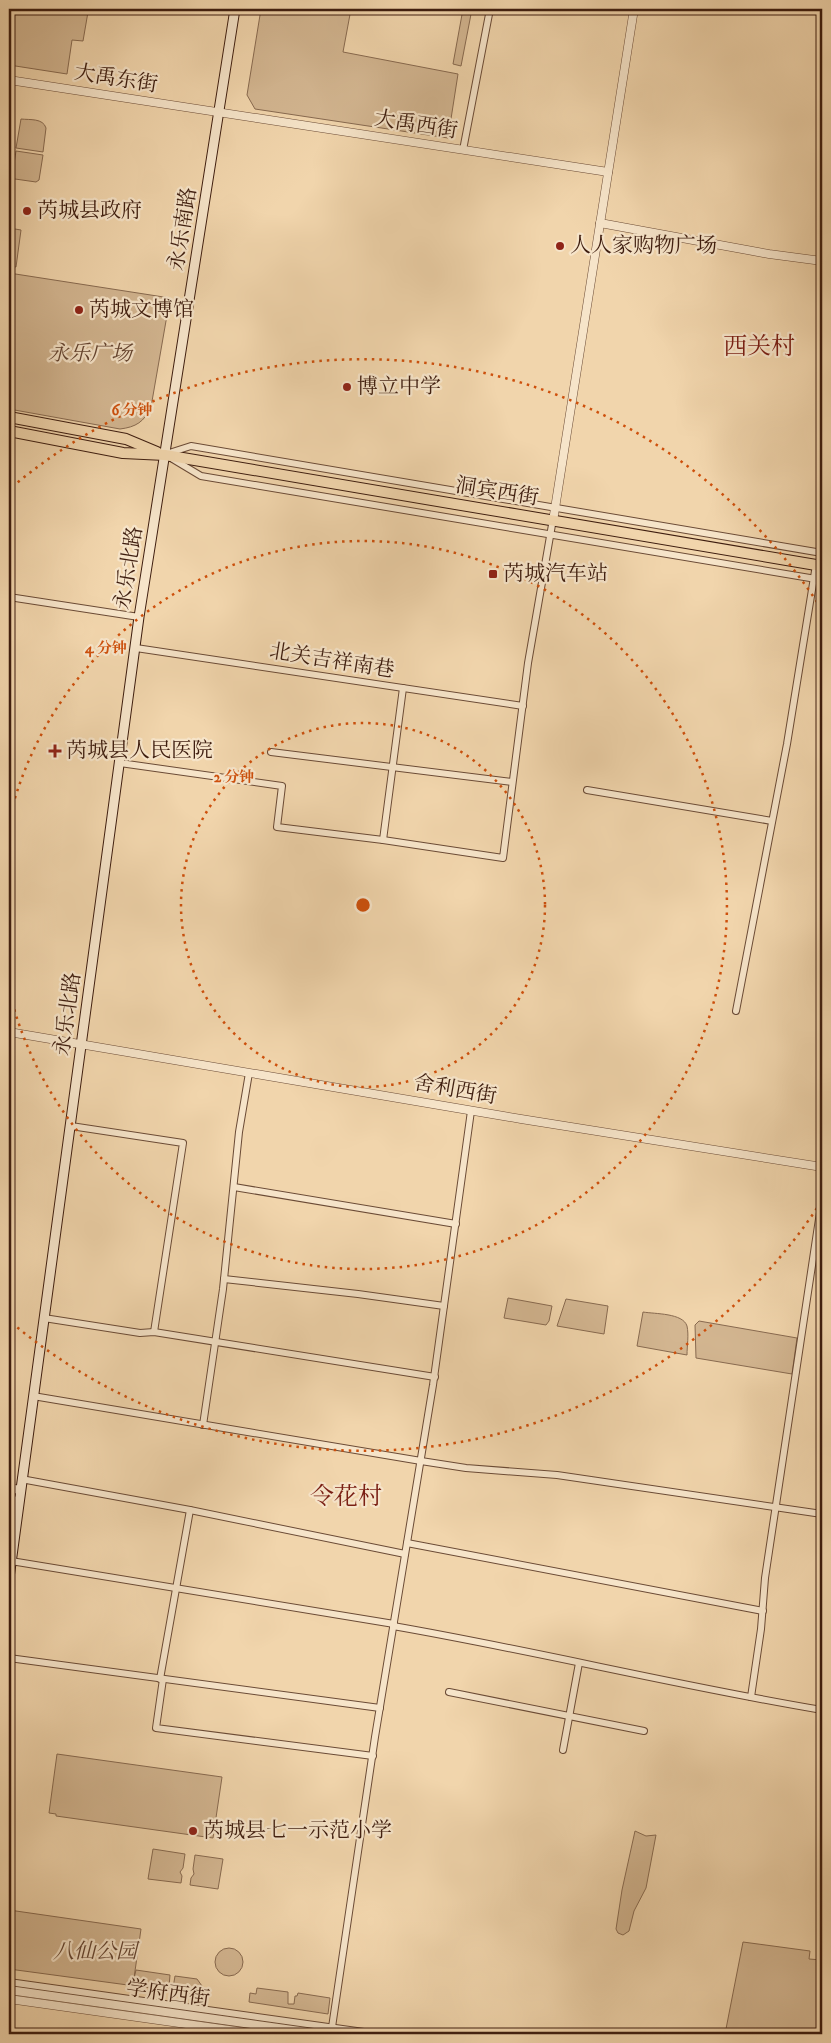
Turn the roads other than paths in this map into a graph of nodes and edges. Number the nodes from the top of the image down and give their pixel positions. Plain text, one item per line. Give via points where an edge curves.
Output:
1 (235, 9) edge
2 (490, 9) edge
3 (634, 9) edge
4 (9, 80) edge
5 (218, 112) junction
6 (464, 150) junction
7 (608, 172) junction
8 (600, 223) junction
9 (822, 261) edge
10 (9, 417) edge
11 (9, 431) edge
12 (165, 455) junction
13 (555, 508) junction
14 (553, 519) junction
15 (550, 535) junction
16 (822, 553) edge
17 (819, 565) edge
18 (814, 579) junction
19 (822, 580) edge
20 (9, 597) edge
21 (139, 617) junction
22 (136, 648) junction
23 (403, 688) junction
24 (523, 706) junction
25 (271, 752) dead end
26 (120, 763) junction
27 (392, 767) junction
28 (512, 782) junction
29 (587, 790) dead end
30 (772, 821) junction
31 (383, 840) junction
32 (736, 1011) dead end
33 (9, 1032) edge
34 (82, 1044) junction
35 (249, 1073) junction
36 (471, 1111) junction
37 (70, 1126) junction
38 (822, 1167) edge
39 (234, 1187) junction
40 (822, 1199) edge
41 (456, 1224) junction
42 (224, 1279) junction
43 (444, 1306) junction
44 (44, 1318) junction
45 (154, 1332) junction
46 (216, 1341) junction
47 (434, 1377) junction
48 (33, 1396) junction
49 (203, 1425) junction
50 (420, 1461) junction
51 (21, 1479) junction
52 (9, 1488) edge
53 (20, 1490) junction
54 (9, 1500) edge
55 (18, 1501) junction
56 (775, 1507) junction
57 (190, 1510) junction
58 (822, 1514) edge
59 (16, 1524) junction
60 (9, 1530) edge
61 (407, 1543) junction
62 (405, 1554) junction
63 (11, 1561) junction
64 (9, 1578) edge
65 (176, 1588) junction
66 (763, 1611) junction
67 (394, 1625) junction
68 (9, 1658) edge
69 (579, 1663) junction
70 (161, 1679) junction
71 (449, 1692) dead end
72 (751, 1697) junction
73 (380, 1708) junction
74 (822, 1710) edge
75 (569, 1716) junction
76 (644, 1731) dead end
77 (563, 1750) dead end
78 (373, 1756) junction
79 (9, 1982) edge
80 (9, 1990) edge
81 (9, 1999) edge
82 (331, 2031) edge
83 (257, 2034) edge
84 (321, 2034) edge
85 (378, 2034) edge

1 - 5 main road, 永乐南路
2 - 6 street
3 - 7 street
4 - 5 street, 大禹东街
5 - 6 street, 大禹西街
5 - 12 main road, 永乐南路
6 - 7 street, 大禹西街
7 - 8 street
8 - 9 street
8 - 13 street
10 - 12 main road via 126,439
11 - 12 main road via 123,453
12 - 13 street via 191,446
12 - 14 main road, 洞宾西街
12 - 15 street via 201,476
12 - 21 main road, 永乐北路
13 - 14 street
13 - 16 street
14 - 15 street
14 - 17 main road, 洞宾西街
15 - 18 street
15 - 24 street
17 - 18 street
18 - 19 street
18 - 30 street
20 - 21 street
21 - 22 main road, 永乐北路
22 - 23 street, 北关吉祥南巷
22 - 26 main road, 永乐北路
23 - 24 street, 北关吉祥南巷
23 - 27 street
24 - 28 street
25 - 27 street
26 - 31 street via 282,786 277,827
26 - 34 main road, 永乐北路
27 - 28 street
27 - 31 street
28 - 31 street via 503,858
29 - 30 street
30 - 32 street
33 - 34 street, 舍利西街
34 - 35 street, 舍利西街
34 - 37 main road, 永乐北路
35 - 36 street, 舍利西街
35 - 39 street
36 - 38 street, 舍利西街
36 - 41 street
37 - 44 main road, 永乐北路
37 - 45 street via 183,1143
39 - 41 street
39 - 42 street
40 - 56 street
41 - 43 street
42 - 43 street
42 - 46 street
43 - 47 street
44 - 45 street via 140,1333
44 - 48 main road, 永乐北路
45 - 46 street
46 - 47 street
46 - 49 street
47 - 50 street
48 - 49 street
48 - 51 main road, 永乐北路
49 - 50 street
50 - 56 street via 557,1475
50 - 61 street
51 - 53 main road, 永乐北路
51 - 57 street
52 - 53 street
53 - 55 main road, 永乐北路
54 - 55 street
55 - 59 main road, 永乐北路
56 - 58 street
56 - 66 street
57 - 62 street
57 - 65 street
59 - 60 street
59 - 63 main road, 永乐北路
61 - 62 street
61 - 66 street
62 - 67 street
63 - 64 main road, 永乐北路
63 - 65 street
65 - 67 street
65 - 70 street
66 - 72 street
67 - 69 street
67 - 73 street
68 - 70 street
69 - 72 street
69 - 75 street
70 - 73 street
70 - 78 street via 156,1728
71 - 75 street
72 - 74 street
73 - 78 street
75 - 76 street
75 - 77 street
78 - 82 street
79 - 82 street
80 - 84 street, 学府西街
81 - 83 street, 学府西街
82 - 85 street

